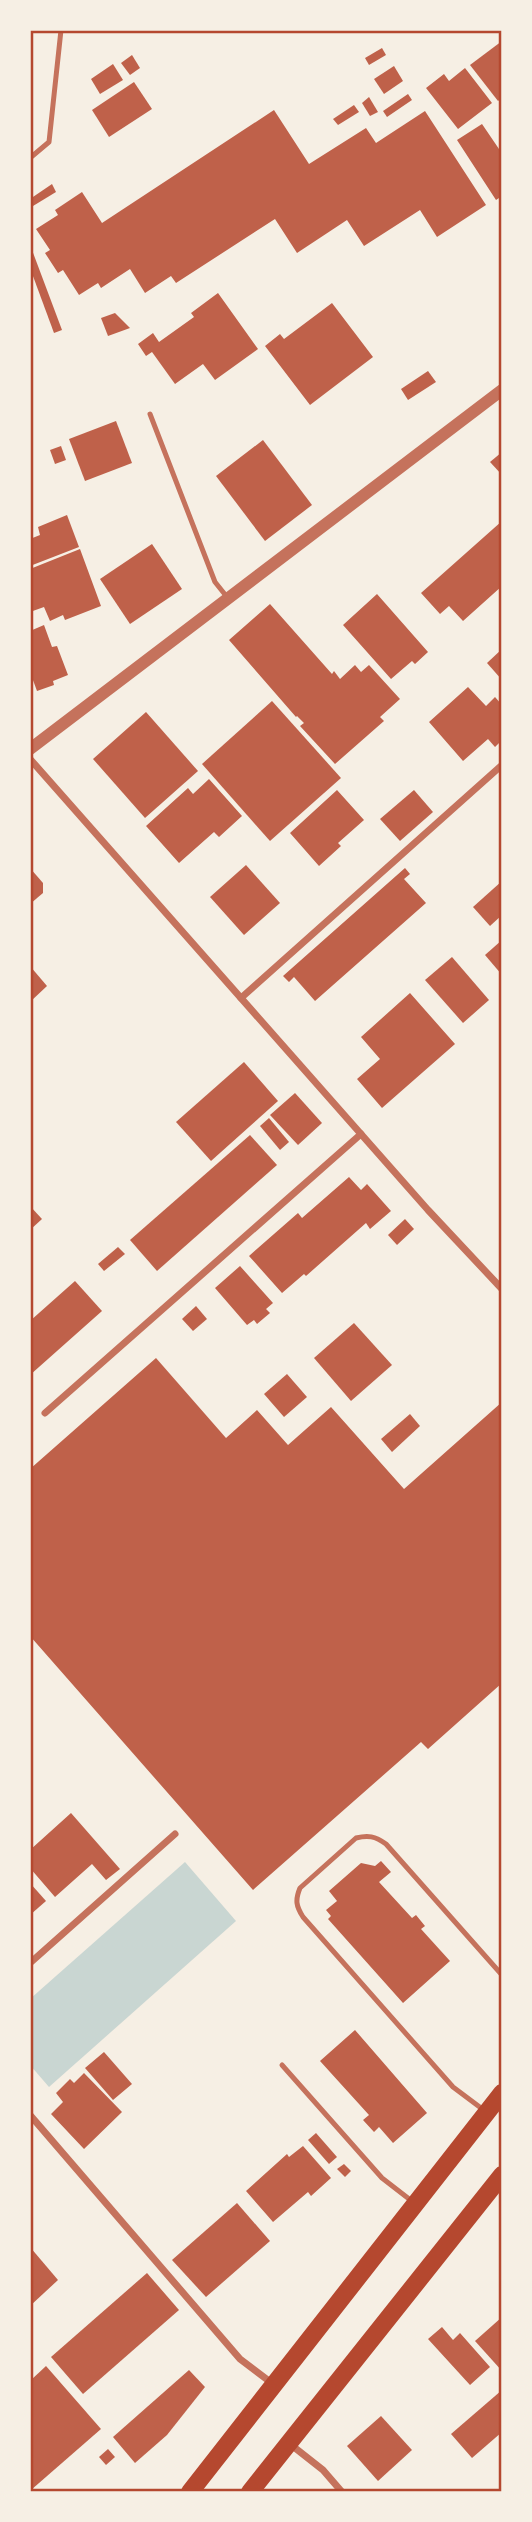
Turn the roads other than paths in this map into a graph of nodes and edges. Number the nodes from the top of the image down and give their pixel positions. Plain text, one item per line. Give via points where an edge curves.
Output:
1 (61, 30) edge
2 (30, 158) edge
3 (502, 390) edge
4 (150, 414) dead end
5 (228, 598) junction
6 (30, 749) edge
7 (30, 759) edge
8 (502, 765) edge
9 (241, 998) junction
10 (361, 1134) junction
11 (502, 1289) edge
12 (45, 1413) dead end
13 (175, 1834) dead end
14 (30, 1963) edge
15 (502, 1975) edge
16 (282, 2065) dead end
17 (502, 2093) edge
18 (487, 2113) junction
19 (30, 2115) edge
20 (500, 2183) edge
21 (415, 2204) junction
22 (274, 2385) junction
23 (289, 2444) junction
24 (190, 2492) edge
25 (250, 2492) edge
26 (342, 2492) edge

1 - 2 lane via 49,142
3 - 5 street
4 - 5 lane via 215,582
5 - 6 street
7 - 9 street
8 - 9 street
9 - 10 street
10 - 11 street
10 - 12 street
13 - 14 street
15 - 18 lane via 377,1838 356,1838 300,1888 297,1908 453,2087
16 - 21 lane via 382,2178
17 - 18 main road
18 - 21 main road
19 - 22 street via 240,2359
20 - 23 main road
21 - 22 main road
22 - 24 main road
23 - 25 main road
23 - 26 street via 323,2470

